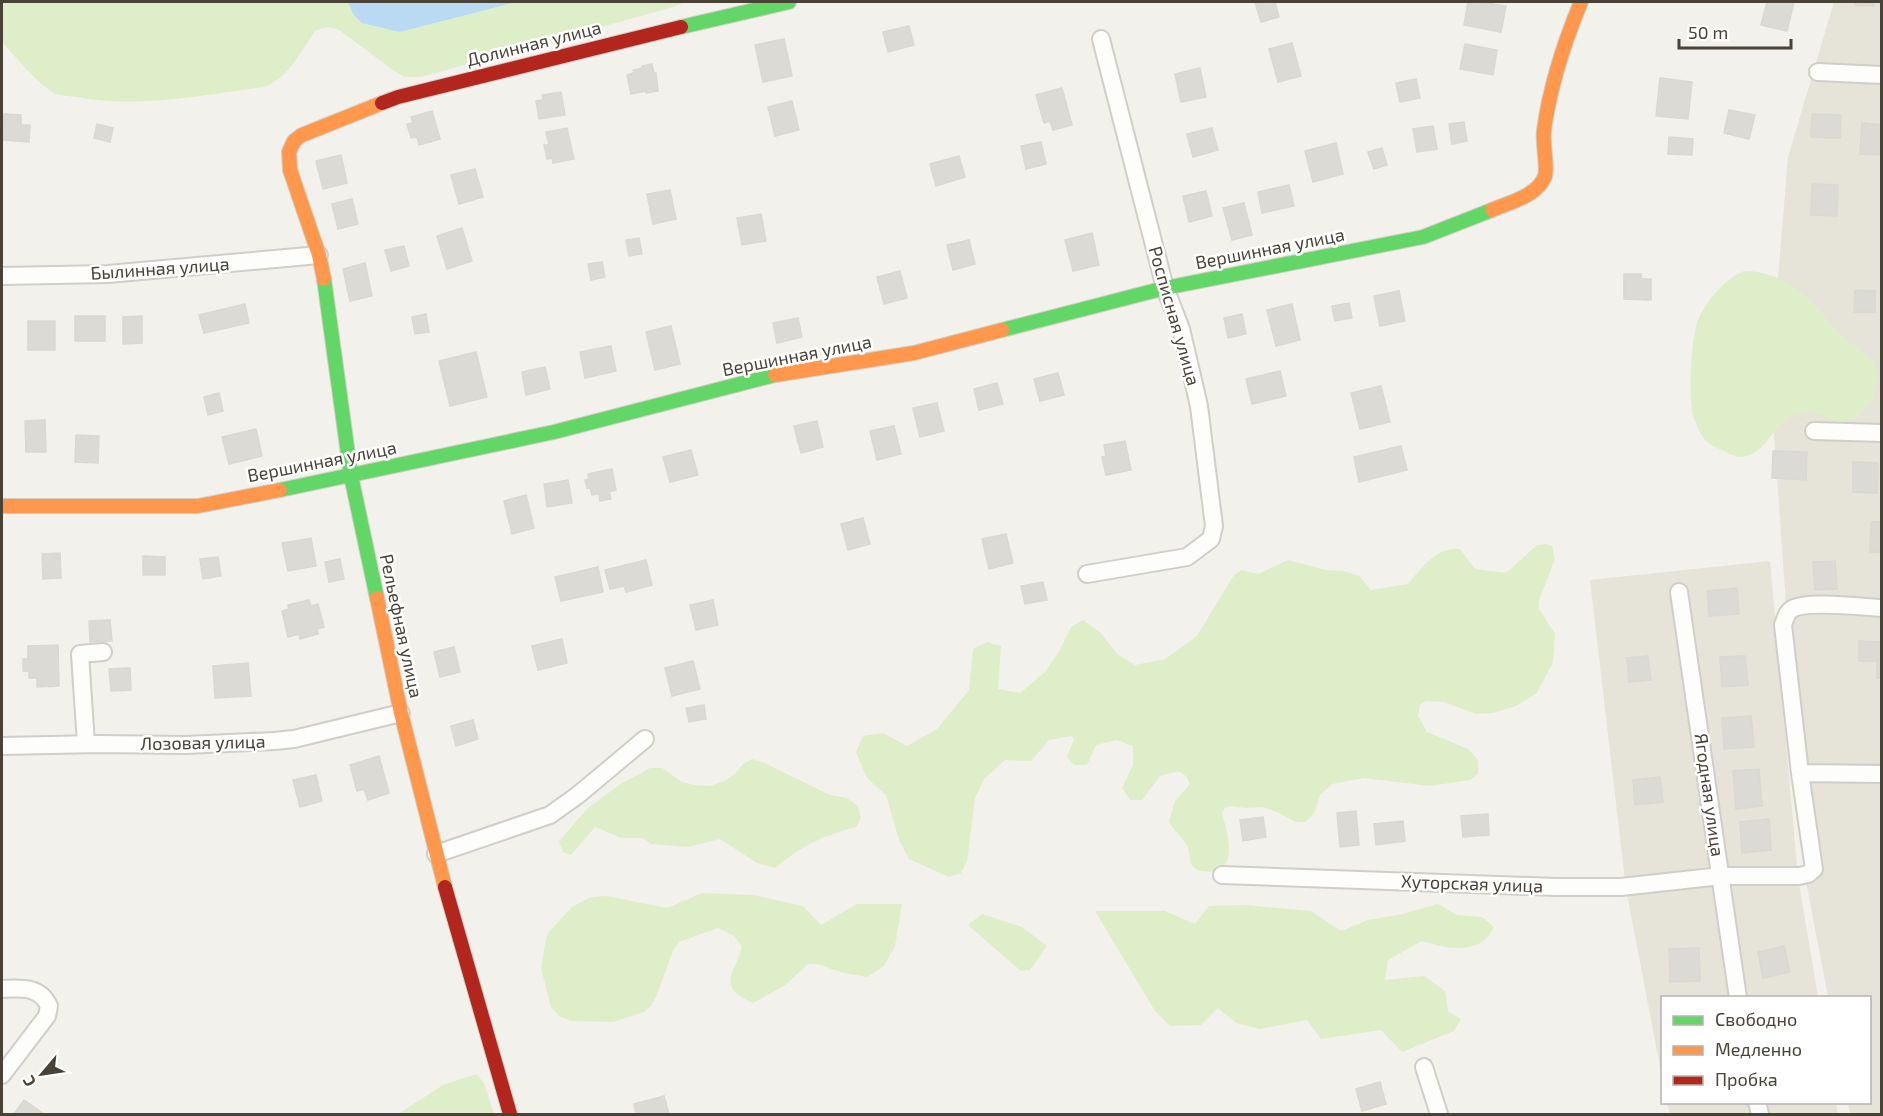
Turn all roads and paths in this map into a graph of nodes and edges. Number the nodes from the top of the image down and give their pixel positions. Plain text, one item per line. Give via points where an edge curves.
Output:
1 (789, 2) edge
2 (1581, 2) edge
3 (1101, 39) dead end
4 (1818, 72) dead end
5 (1881, 75) edge
6 (294, 141) joint
7 (319, 255) junction
8 (2, 276) edge
9 (1165, 288) junction
10 (1814, 431) dead end
11 (1881, 433) edge
12 (351, 476) junction
13 (2, 507) edge
14 (1087, 574) dead end
15 (1679, 592) dead end
16 (1881, 608) edge
17 (103, 652) dead end
18 (401, 713) junction
19 (645, 739) dead end
20 (86, 744) junction
21 (2, 746) edge
22 (1800, 773) junction
23 (1881, 774) edge
24 (436, 854) junction
25 (1222, 875) dead end
26 (1721, 876) junction
27 (2, 989) edge
28 (1738, 996) edge
29 (1424, 1067) dead end
30 (2, 1075) edge
31 (510, 1114) edge
32 (1439, 1114) edge

1 - 6 street, Долинная улица via 398,97
2 - 9 street, Вершинная улица via 1548,103 1543,134 1545,176 1535,190 1423,237
3 - 9 street, Росписная улица
4 - 5 street
6 - 7 street, Рельефная улица via 289,152 290,171
7 - 8 street, Былинная улица via 108,274
7 - 12 street, Рельефная улица via 328,296
9 - 12 street, Вершинная улица via 914,353 777,374 554,432
9 - 14 street, Росписная улица via 1181,329 1199,406 1214,526 1211,539 1187,557
10 - 11 street
12 - 13 street, Вершинная улица via 198,506
12 - 18 street, Рельефная улица
15 - 26 street, Ягодная улица
16 - 22 street via 1811,605 1786,615 1783,625
17 - 20 street via 80,654
18 - 20 street, Лозовая улица via 274,741
18 - 24 street, Рельефная улица
19 - 24 street via 550,815
20 - 21 street, Лозовая улица
22 - 23 street
22 - 26 street, Хуторская улица via 1812,872 1799,876
24 - 31 street, Рельефная улица
25 - 26 street, Хуторская улица via 1556,887 1621,887
26 - 28 street, Ягодная улица
27 - 30 street via 31,989 40,993 50,1006 47,1016
29 - 32 street

